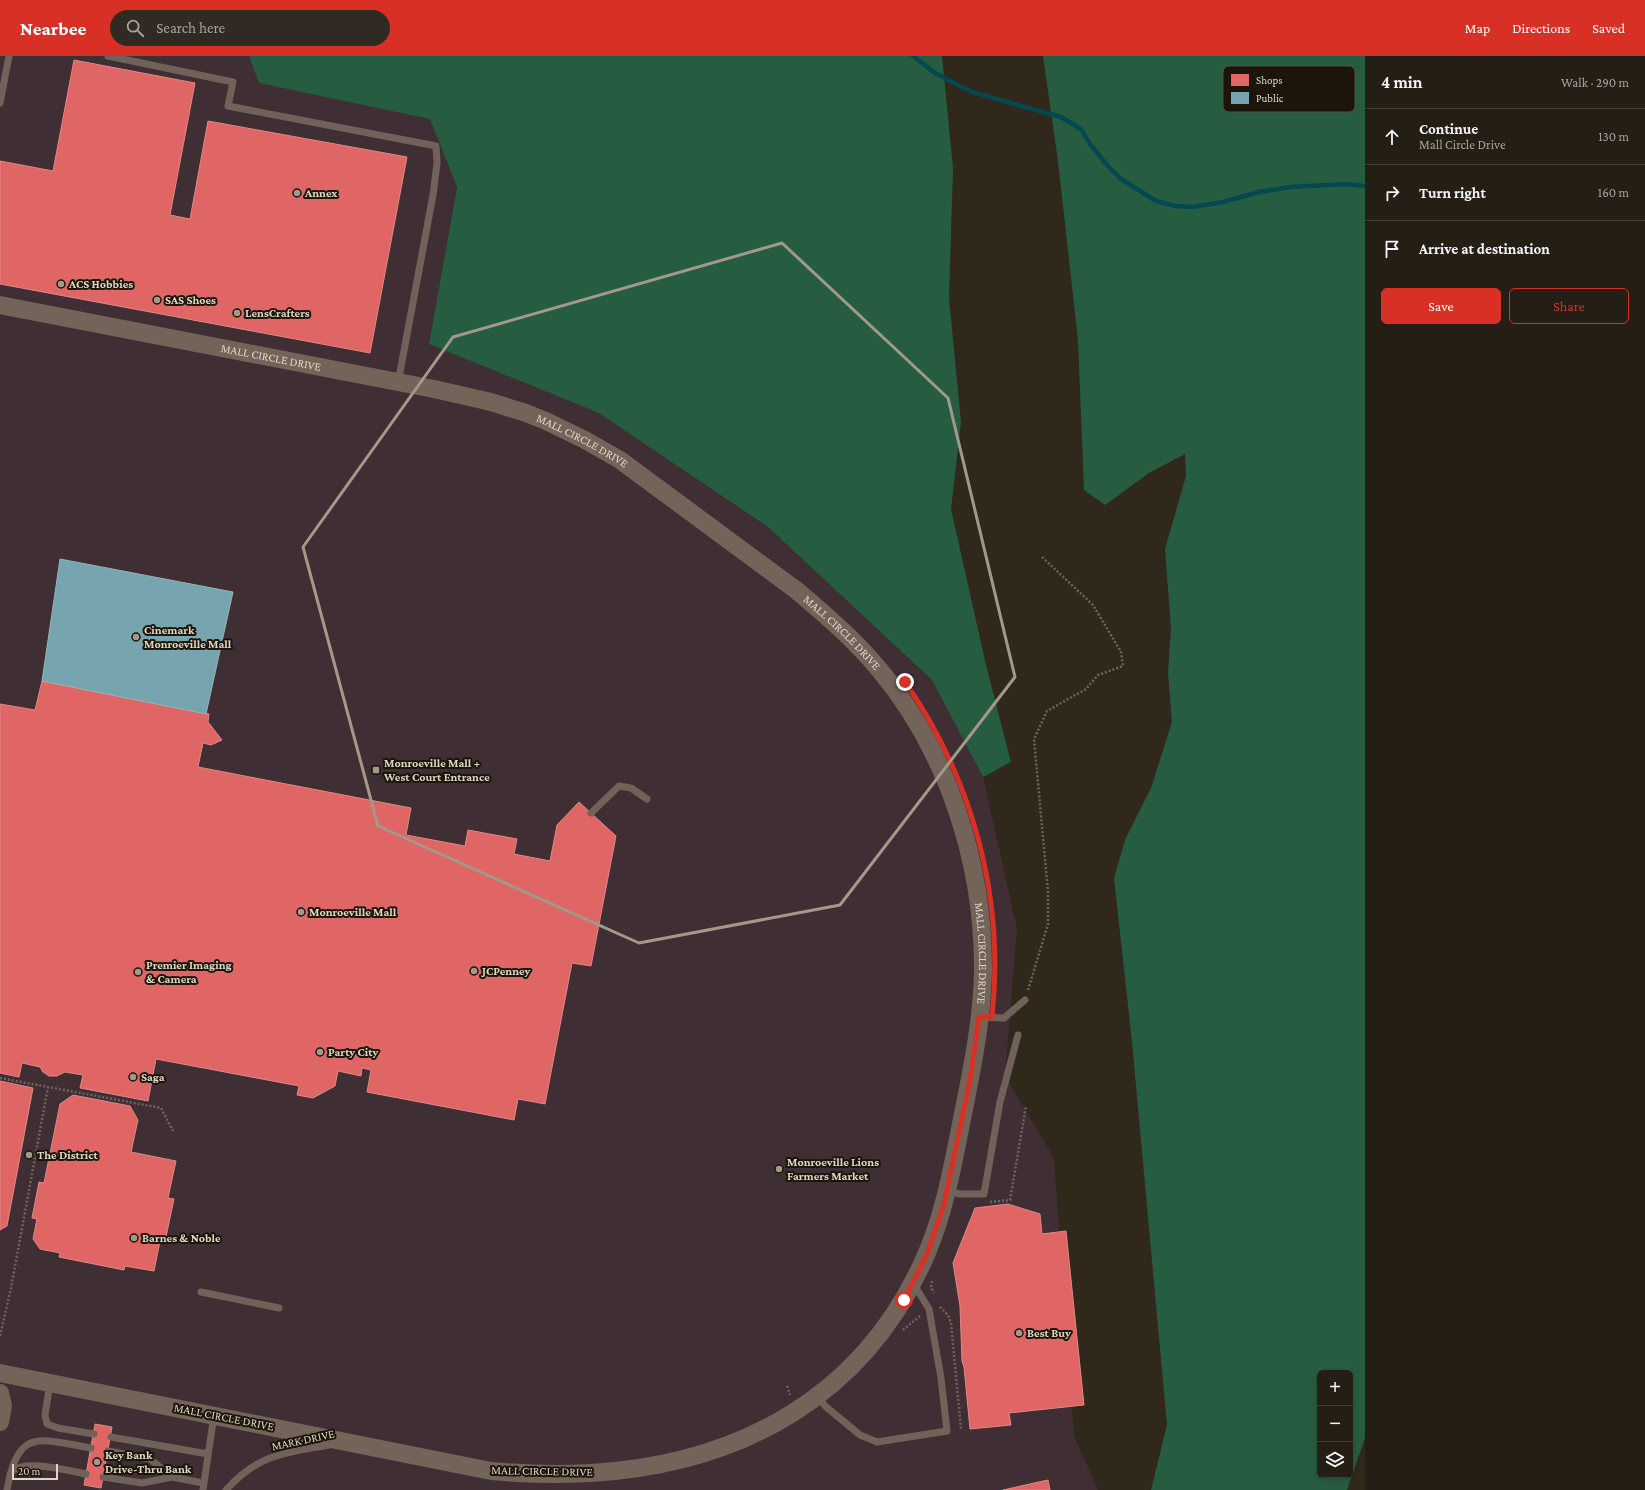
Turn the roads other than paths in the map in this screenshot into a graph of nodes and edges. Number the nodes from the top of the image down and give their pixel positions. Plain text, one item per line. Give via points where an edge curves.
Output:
1 (9, 56) edge
2 (108, 56) edge
3 (0, 103) edge
4 (0, 305) edge
5 (398, 383) junction
6 (647, 799) dead end
7 (591, 813) dead end
8 (1025, 1000) road end
9 (979, 1017) junction
10 (1018, 1035) dead end
11 (947, 1191) junction
12 (913, 1283) junction
13 (201, 1292) dead end
14 (280, 1308) dead end
15 (0, 1373) edge
16 (50, 1382) junction
17 (0, 1393) edge
18 (818, 1396) junction
19 (214, 1415) junction
20 (0, 1422) edge
21 (94, 1434) dead end
22 (111, 1437) dead end
23 (347, 1442) junction
24 (91, 1448) dead end
25 (108, 1451) dead end
26 (208, 1454) junction
27 (86, 1474) dead end
28 (9, 1476) junction
29 (103, 1477) dead end
30 (172, 1478) junction
31 (203, 1486) edge
32 (6, 1490) edge
33 (226, 1490) edge

1 - 3 lane
2 - 5 lane via 233,82 228,106 436,146 437,163 433,195
4 - 5 street, MALL CIRCLE DRIVE
5 - 9 street, MALL CIRCLE DRIVE via 491,402 526,413 559,427 620,460 796,590 840,628 877,667 909,710 923,734 951,794 961,824 980,916 983,973
6 - 7 lane via 631,788 619,786
8 - 9 lane via 1004,1018
9 - 11 street, MALL CIRCLE DRIVE via 970,1080
10 - 11 lane via 1000,1102 984,1194
11 - 12 street, MALL CIRCLE DRIVE via 936,1230
12 - 18 street, MALL CIRCLE DRIVE via 890,1323 872,1345 857,1362
12 - 18 lane via 929,1310 947,1431 877,1442 860,1435
13 - 14 lane
15 - 16 street, MALL CIRCLE DRIVE
16 - 19 street, MALL CIRCLE DRIVE
16 - 21 lane via 45,1416 48,1424
17 - 20 street via 4,1406
18 - 23 street, MALL CIRCLE DRIVE via 770,1426 712,1451 666,1463 596,1473 491,1471
19 - 23 street, MALL CIRCLE DRIVE
19 - 26 lane
22 - 26 lane
23 - 33 lane, MARK DRIVE via 285,1453 263,1460 244,1472
24 - 28 lane via 48,1441 29,1443 20,1449
25 - 30 lane via 150,1459
26 - 31 lane
27 - 28 lane via 26,1465 16,1468
28 - 32 lane
29 - 30 lane via 142,1483
30 - 31 lane

